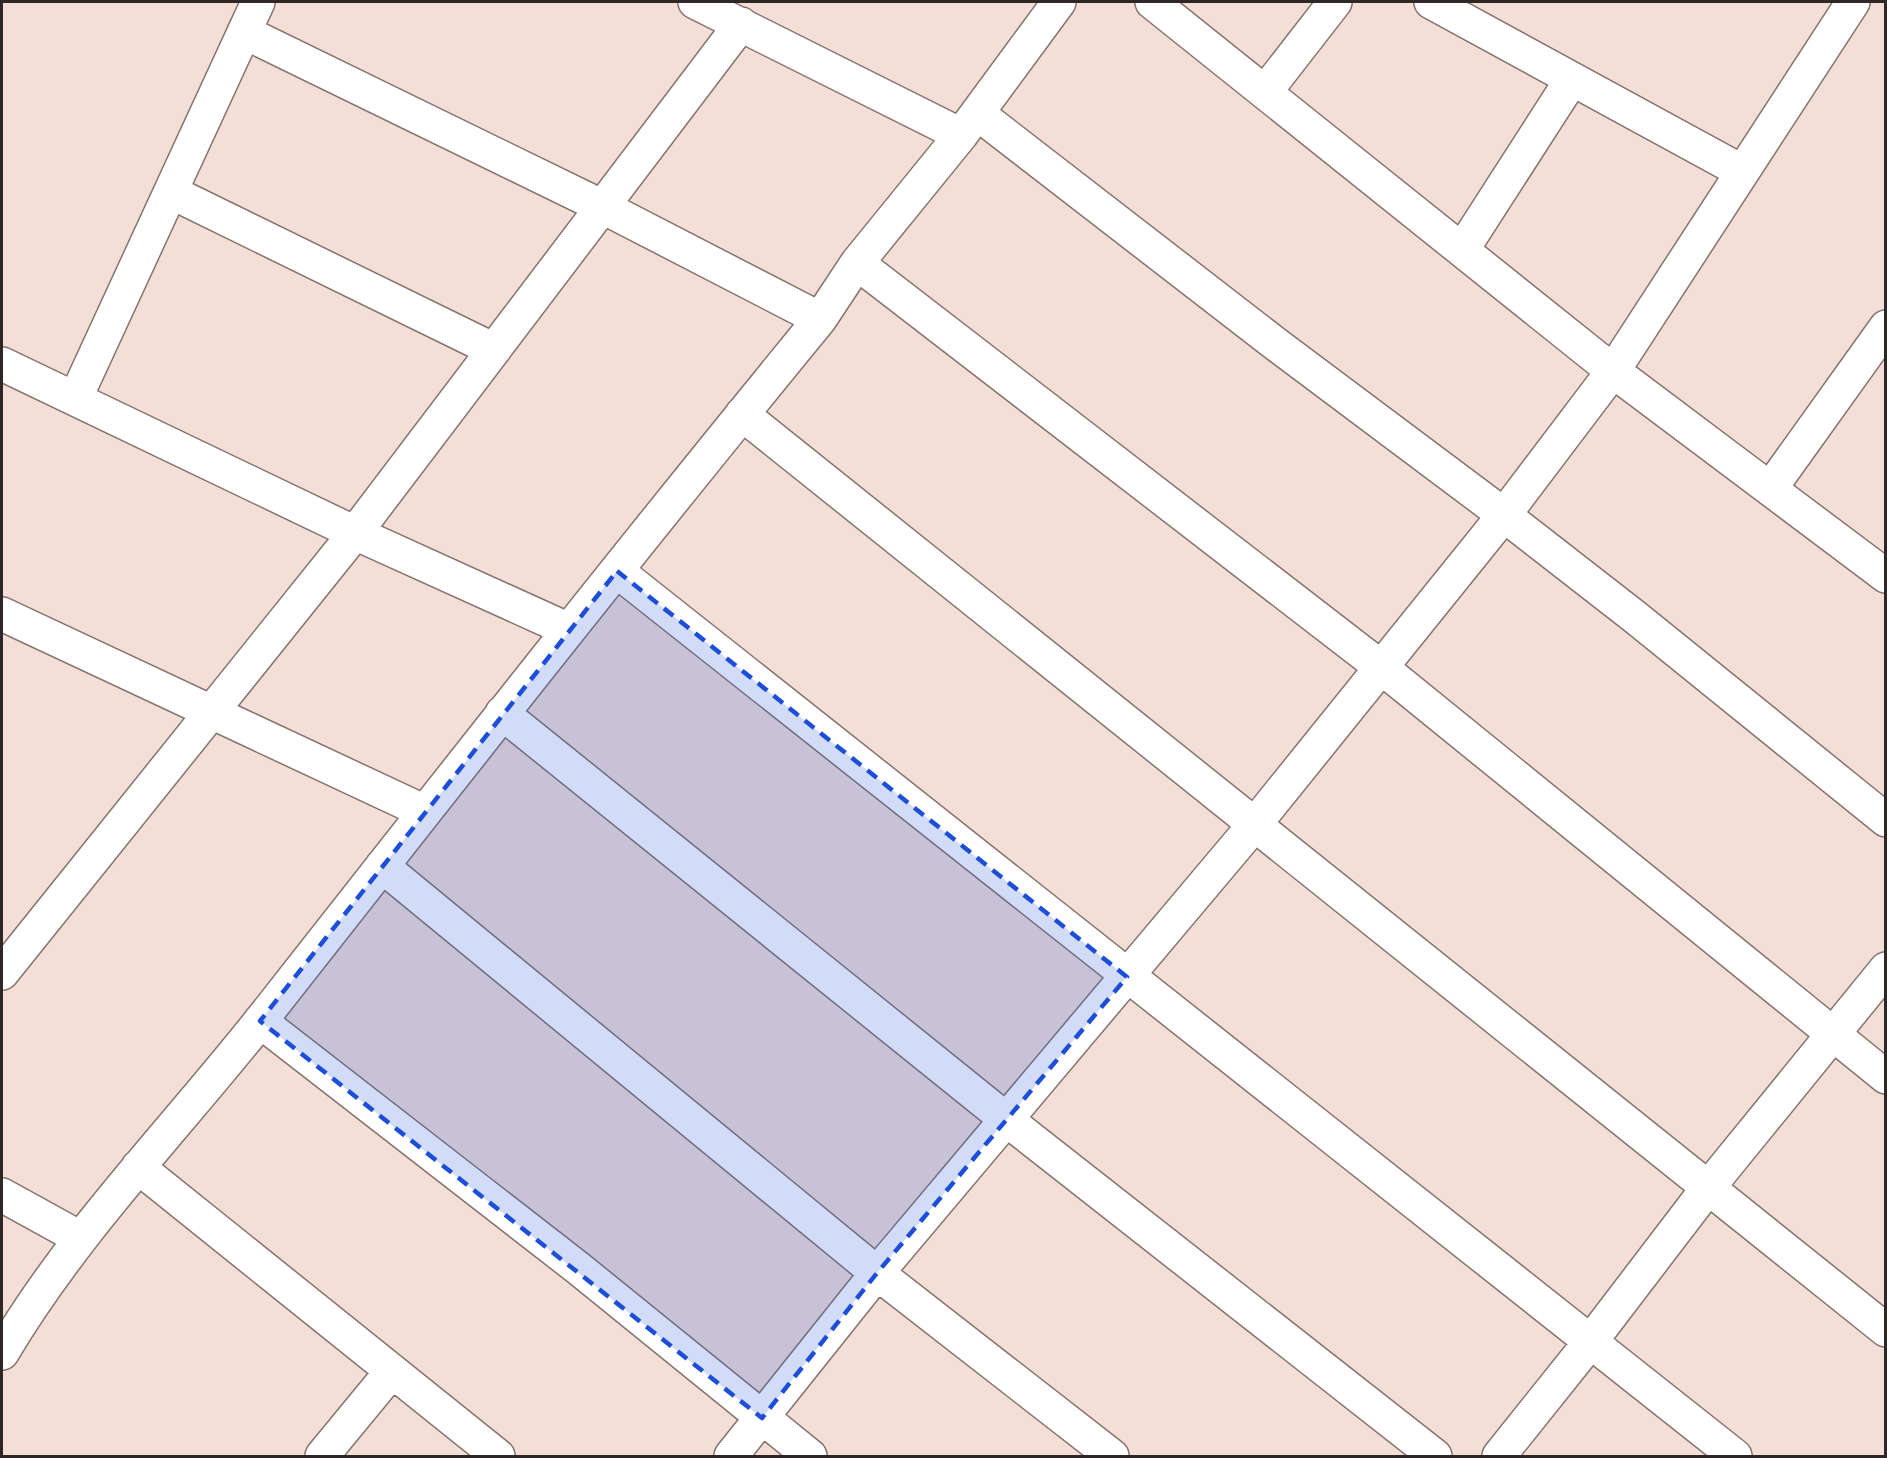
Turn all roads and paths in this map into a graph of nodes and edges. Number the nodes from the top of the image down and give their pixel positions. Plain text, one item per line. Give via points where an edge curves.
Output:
1 (258, 2) edge
2 (696, 2) edge
3 (1059, 2) edge
4 (1152, 2) edge
5 (1335, 2) edge
6 (1431, 2) edge
7 (1844, 4) edge
8 (741, 24) junction
9 (244, 32) junction
10 (1572, 79) junction
11 (1265, 92) junction
12 (969, 124) junction
13 (1741, 171) junction
14 (171, 192) junction
15 (603, 207) junction
16 (1462, 250) junction
17 (857, 263) junction
18 (820, 319) junction
19 (1884, 333) edge
20 (494, 350) junction
21 (2, 364) edge
22 (1613, 371) junction
23 (75, 399) junction
24 (742, 414) junction
25 (1770, 489) junction
26 (1504, 515) junction
27 (355, 533) junction
28 (617, 571) junction
29 (1886, 576) edge
30 (2, 614) edge
31 (569, 630) junction
32 (1382, 668) junction
33 (213, 712) junction
34 (502, 713) junction
35 (423, 812) junction
36 (1886, 820) edge
37 (1255, 824) junction
38 (382, 866) junction
39 (1886, 969) edge
40 (2, 973) edge
41 (1127, 977) junction
42 (260, 1022) junction
43 (1832, 1035) junction
44 (1886, 1077) edge
45 (1007, 1120) junction
46 (138, 1167) junction
47 (1707, 1189) junction
48 (2, 1195) edge
49 (80, 1238) junction
50 (877, 1273) junction
51 (1886, 1330) edge
52 (1591, 1341) junction
53 (2, 1353) edge
54 (392, 1371) junction
55 (762, 1418) junction
56 (322, 1456) edge
57 (498, 1456) edge
58 (731, 1456) edge
59 (810, 1456) edge
60 (1112, 1456) edge
61 (1435, 1456) edge
62 (1499, 1456) edge
63 (1735, 1456) edge

1 - 9 street
2 - 8 street
3 - 12 street
4 - 11 street
5 - 11 street
6 - 10 street
7 - 13 street
8 - 12 street
8 - 15 street
9 - 14 street
9 - 15 street
10 - 13 street
10 - 16 street
11 - 16 street
12 - 17 street
12 - 26 street via 1268,338
13 - 22 street
14 - 20 street
14 - 23 street
15 - 18 street
15 - 20 street
16 - 22 street
17 - 18 street
17 - 32 street
18 - 24 street
19 - 25 street
20 - 27 street
21 - 23 street
22 - 25 street
22 - 26 street
23 - 27 street
24 - 28 street
24 - 37 street
25 - 29 street
26 - 32 street
26 - 36 street
27 - 31 street
27 - 33 street
28 - 31 street
28 - 41 street
30 - 33 street
31 - 34 street
32 - 37 street
32 - 43 street
33 - 35 street
33 - 40 street
34 - 35 street
34 - 45 street
35 - 38 street
37 - 41 street
37 - 47 street
38 - 42 street
38 - 50 street
39 - 43 street
41 - 45 street
41 - 52 street
42 - 46 street
42 - 55 street via 578,1268
43 - 44 street
43 - 47 street
45 - 50 street
45 - 61 street
46 - 49 street
46 - 54 street
47 - 51 street
47 - 52 street
48 - 49 street
49 - 53 street
50 - 55 street
50 - 60 street
52 - 62 street
52 - 63 street
54 - 56 street
54 - 57 street
55 - 58 street
55 - 59 street

